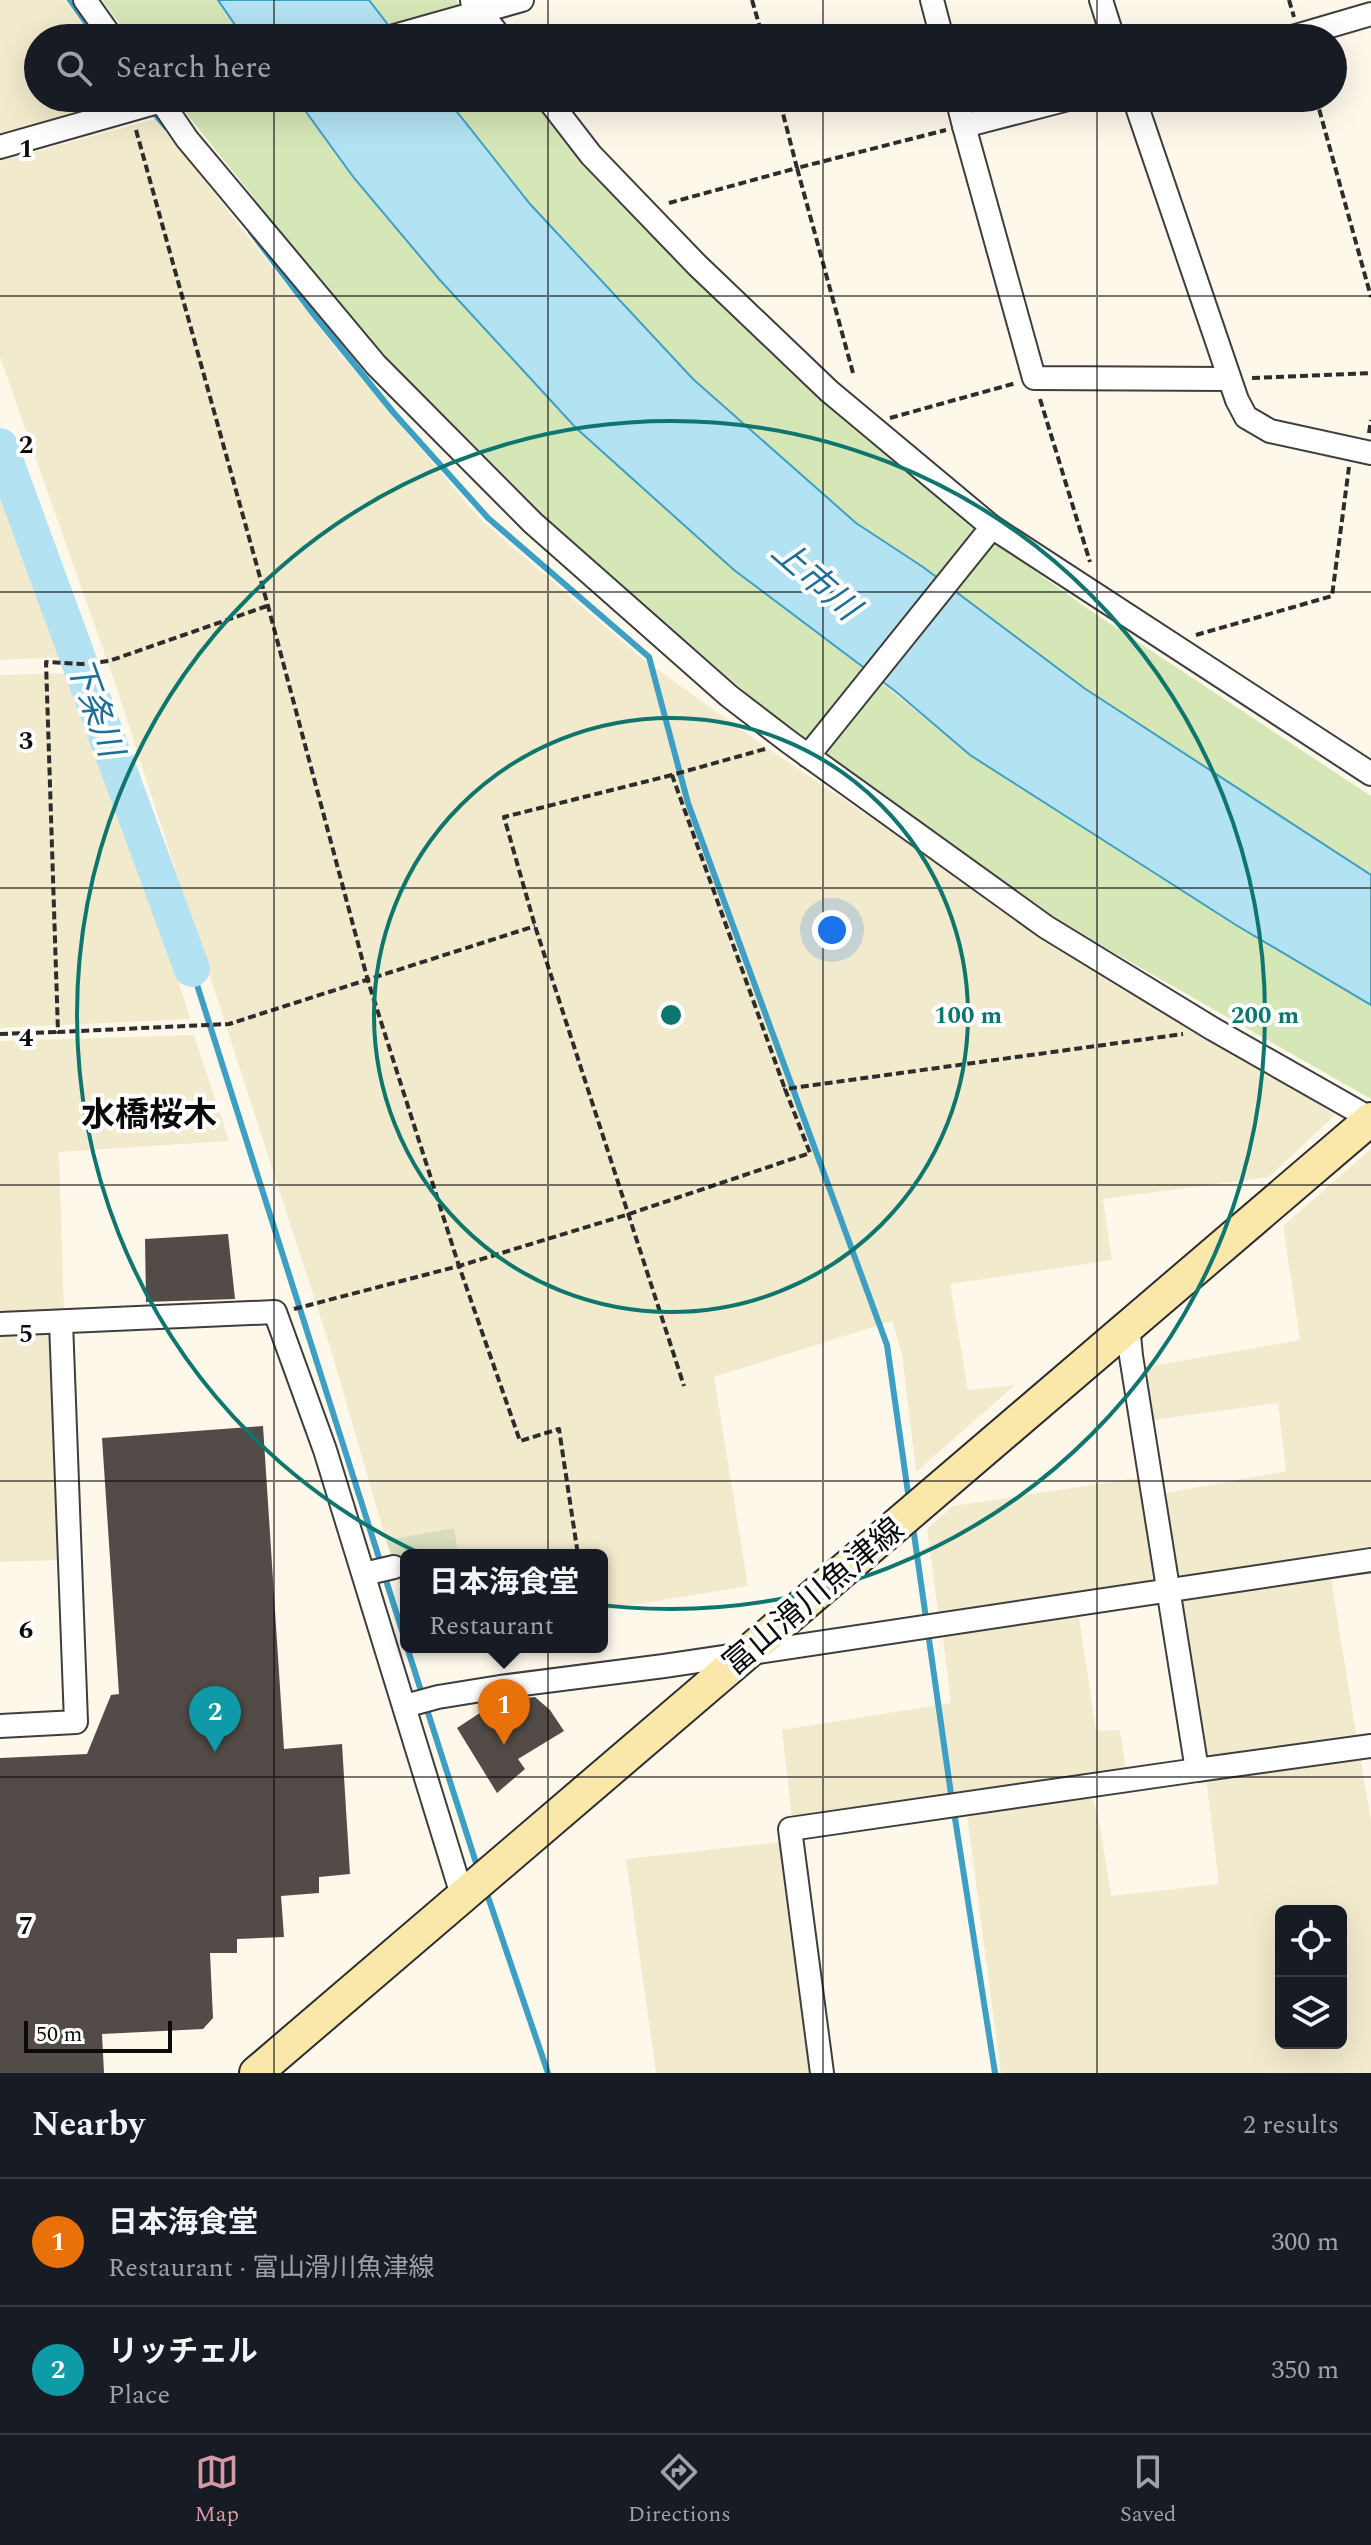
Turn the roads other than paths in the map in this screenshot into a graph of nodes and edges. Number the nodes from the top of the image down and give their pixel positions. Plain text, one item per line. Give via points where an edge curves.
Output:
1 (85, 0) edge
2 (522, 0) edge
3 (932, 0) edge
4 (1101, 0) edge
5 (473, 9) edge
6 (1371, 14) edge
7 (102, 24) edge
8 (429, 24) edge
9 (487, 24) edge
10 (938, 24) edge
11 (1109, 24) edge
12 (1337, 24) edge
13 (131, 112) edge
14 (171, 112) edge
15 (558, 112) edge
16 (960, 112) edge
17 (1018, 112) edge
18 (1139, 112) edge
19 (964, 126) junction
20 (0, 147) edge
21 (1229, 379) junction
22 (1361, 451) edge
23 (992, 527) junction
24 (808, 756) junction
25 (1371, 774) edge
26 (1371, 1119) edge
27 (61, 1322) junction
28 (0, 1324) edge
29 (1128, 1325) junction
30 (1371, 1560) edge
31 (394, 1567) dead end
32 (364, 1574) junction
33 (1168, 1590) junction
34 (744, 1654) junction
35 (408, 1705) junction
36 (0, 1726) edge
37 (1371, 1746) edge
38 (1197, 1770) junction
39 (475, 1884) junction
40 (256, 2073) edge
41 (822, 2073) edge

1 - 7 street
2 - 5 street
3 - 10 street
4 - 11 street
5 - 8 street
5 - 9 street
6 - 12 street
13 - 20 street
14 - 24 street via 187,139 376,365 533,523 729,696
15 - 23 street via 591,155 697,265 829,391
16 - 19 street
17 - 19 street
18 - 21 street
19 - 21 street via 1034,378
21 - 22 street via 1246,417 1270,431
23 - 24 street
23 - 25 street
24 - 26 street via 1046,927
26 - 29 main road, 富山滑川魚津線
27 - 28 street
27 - 32 street via 275,1312
27 - 36 street via 76,1722
29 - 33 street
29 - 34 main road, 富山滑川魚津線
30 - 33 street
31 - 32 street
32 - 35 street
33 - 34 street
33 - 38 street
34 - 35 street
34 - 39 main road, 富山滑川魚津線
35 - 39 street
37 - 38 street
38 - 41 street via 790,1829
39 - 40 main road, 富山滑川魚津線

